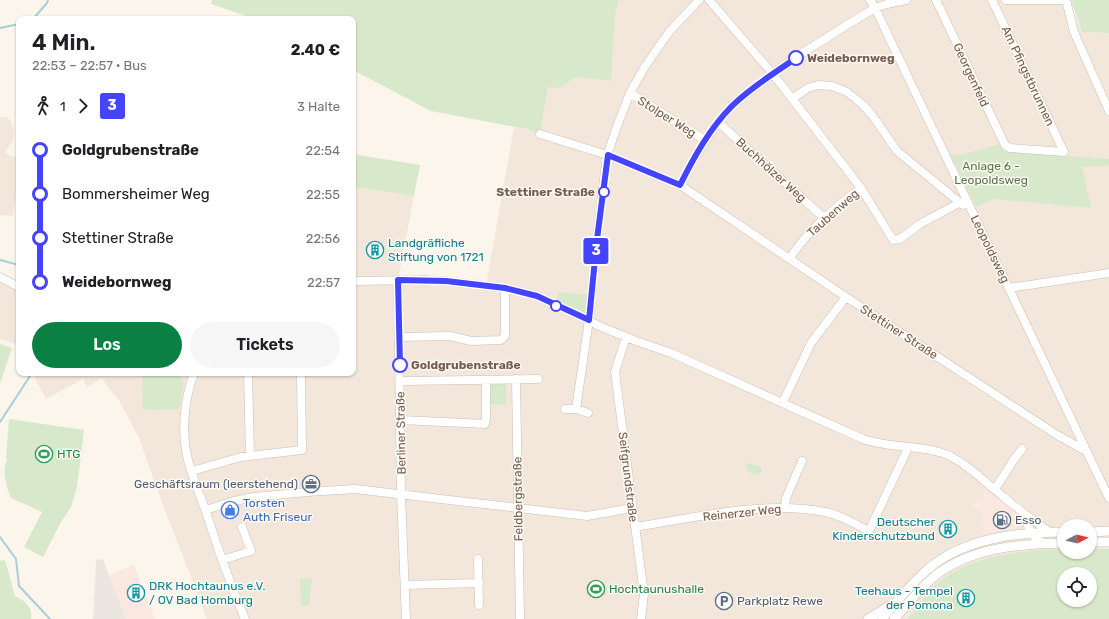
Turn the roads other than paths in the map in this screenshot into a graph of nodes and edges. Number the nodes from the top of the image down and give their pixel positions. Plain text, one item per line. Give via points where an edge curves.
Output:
1 (698, 0) edge
2 (709, 0) edge
3 (870, 0) edge
4 (906, 0) edge
5 (936, 0) edge
6 (992, 0) edge
7 (1006, 0) edge
8 (1066, 0) edge
9 (875, 8) junction
10 (773, 74) junction
11 (630, 93) junction
12 (792, 98) junction
13 (1109, 111) edge
14 (718, 122) junction
15 (540, 134) dead end
16 (705, 140) junction
17 (1064, 152) joint
18 (608, 155) junction
19 (680, 185) junction
20 (861, 188) junction
21 (959, 203) junction
22 (971, 210) junction
23 (824, 218) junction
24 (790, 258) junction
25 (1109, 273) edge
26 (0, 277) edge
27 (398, 280) junction
28 (356, 281) edge
29 (16, 285) edge
30 (505, 288) junction
31 (1009, 288) junction
32 (846, 297) junction
33 (589, 320) junction
34 (399, 337) junction
35 (626, 337) junction
36 (191, 376) edge
37 (248, 376) edge
38 (301, 376) edge
39 (516, 379) junction
40 (538, 379) dead end
41 (486, 380) junction
42 (400, 381) junction
43 (783, 402) junction
44 (565, 409) dead end
45 (576, 409) junction
46 (588, 413) dead end
47 (401, 420) junction
48 (908, 448) junction
49 (1022, 449) dead end
50 (1086, 451) junction
51 (250, 456) junction
52 (802, 461) dead end
53 (192, 471) junction
54 (995, 489) junction
55 (401, 494) junction
56 (1109, 498) edge
57 (519, 508) junction
58 (632, 508) junction
59 (785, 508) junction
60 (206, 510) junction
61 (1025, 514) junction
62 (1027, 525) junction
63 (634, 526) junction
64 (242, 527) dead end
65 (1107, 529) edge
66 (1097, 531) edge
67 (1050, 532) junction
68 (1057, 532) edge
69 (1032, 534) junction
70 (1014, 536) junction
71 (1097, 542) edge
72 (1109, 542) edge
73 (1046, 543) junction
74 (1057, 543) edge
75 (1019, 546) junction
76 (478, 559) dead end
77 (222, 560) junction
78 (479, 583) junction
79 (405, 585) junction
80 (898, 600) junction
81 (479, 605) dead end
82 (245, 619) edge
83 (406, 619) edge
84 (520, 619) edge
85 (641, 619) edge
86 (868, 619) edge
87 (882, 619) edge
88 (894, 619) edge

1 - 11 street via 660,43
2 - 10 street
3 - 9 street, Leopoldsweg
4 - 9 street
5 - 17 street, Georgenfeld via 1005,146
6 - 17 street, Am Pfingstbrunnen
7 - 8 street
8 - 13 street via 1074,32
9 - 10 street
9 - 22 street, Leopoldsweg
10 - 12 street
10 - 14 street via 732,106
11 - 16 street, Stolper Weg
11 - 18 street
12 - 20 street
12 - 21 street via 808,88 818,86 832,86 847,92 872,115 898,151
14 - 16 street
14 - 23 street, Buchhölzer Weg
15 - 18 street, Stettiner Straße
16 - 19 street
18 - 19 street, Stettiner Straße
18 - 33 street
19 - 24 street, Stettiner Straße
20 - 21 street via 892,239 896,241 920,224
20 - 23 street, Taubenweg
21 - 22 street
22 - 31 street, Leopoldsweg
23 - 24 street, Taubenweg via 806,235
24 - 32 street, Stettiner Straße
25 - 31 street
26 - 29 street
27 - 28 street
27 - 30 street via 446,281
27 - 34 street, Berliner Straße
30 - 33 street via 537,296
30 - 34 street via 505,336 501,340 471,341 450,336
31 - 50 street, Leopoldsweg
32 - 43 street via 811,344
32 - 50 street, Stettiner Straße via 1057,435
33 - 35 street
33 - 45 street
34 - 42 street, Berliner Straße
35 - 43 street via 671,353
35 - 58 street, Seifgrundstraße via 615,372
36 - 53 street via 184,416 186,448
37 - 51 street
38 - 51 street via 302,450
39 - 40 street
39 - 41 street
39 - 57 street, Feldbergstraße
41 - 42 street
41 - 47 street via 484,424
42 - 47 street, Berliner Straße
43 - 48 street via 869,441
44 - 45 street
45 - 46 street
47 - 55 street, Berliner Straße
48 - 54 street via 937,451 949,456 968,467
48 - 59 street, Reinerzer Weg via 869,531 825,512
49 - 54 street
50 - 56 street, Leopoldsweg
51 - 53 street via 237,457
52 - 59 street via 786,498
53 - 60 street
54 - 61 street
55 - 57 street
55 - 60 street via 362,489 302,492 243,499
55 - 79 street, Berliner Straße
57 - 58 street via 587,516
57 - 84 street, Feldbergstraße
58 - 63 street, Seifgrundstraße
59 - 63 street, Reinerzer Weg via 748,510
60 - 77 street
61 - 62 street
61 - 67 street
61 - 69 street via 1033,525
62 - 69 street
62 - 70 street
63 - 85 street, Seifgrundstraße via 644,594
64 - 77 street via 251,551
65 - 66 street
67 - 68 street
67 - 69 street
69 - 70 street
69 - 73 street via 1036,540
69 - 75 street via 1025,544
70 - 80 street via 973,543 949,555 927,570
71 - 72 street
73 - 74 street
73 - 75 street
75 - 88 street via 990,549 969,556 945,569 935,576
76 - 78 street
77 - 82 street
78 - 79 street
78 - 81 street
79 - 83 street, Berliner Straße
80 - 86 street
80 - 87 street

